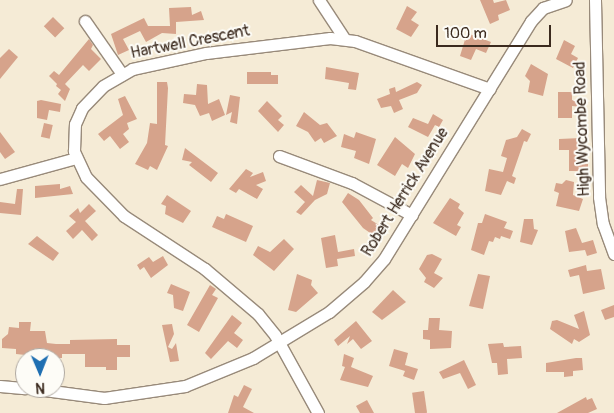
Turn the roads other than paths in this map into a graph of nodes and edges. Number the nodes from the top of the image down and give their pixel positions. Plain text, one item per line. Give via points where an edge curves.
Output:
1 (319, 0) edge
2 (566, 0) edge
3 (595, 0) edge
4 (86, 21) dead end
5 (344, 38) junction
6 (122, 74) junction
7 (490, 89) junction
8 (279, 156) dead end
9 (76, 158) junction
10 (0, 179) edge
11 (412, 215) junction
12 (614, 254) edge
13 (280, 343) junction
14 (0, 386) edge
15 (15, 387) edge
16 (65, 393) edge
17 (318, 413) edge

1 - 5 street
2 - 7 street, Robert Herrick Avenue via 552,3 537,14
3 - 12 street, High Wycombe Road via 599,197 603,224
4 - 6 street
5 - 6 street, Hartwell Crescent via 206,53 143,66
5 - 7 street, Hartwell Crescent
6 - 9 street, Hartwell Crescent via 94,93 82,108 75,124
7 - 11 street, Robert Herrick Avenue
8 - 11 street via 352,183
9 - 10 street
9 - 13 street, Hartwell Crescent via 86,177 114,207 232,290 263,320
11 - 13 street, Robert Herrick Avenue via 384,259 364,282 329,312
13 - 16 street, Robert Herrick Avenue via 213,376 168,389 104,398
13 - 17 street, Hartwell Crescent
14 - 15 street

